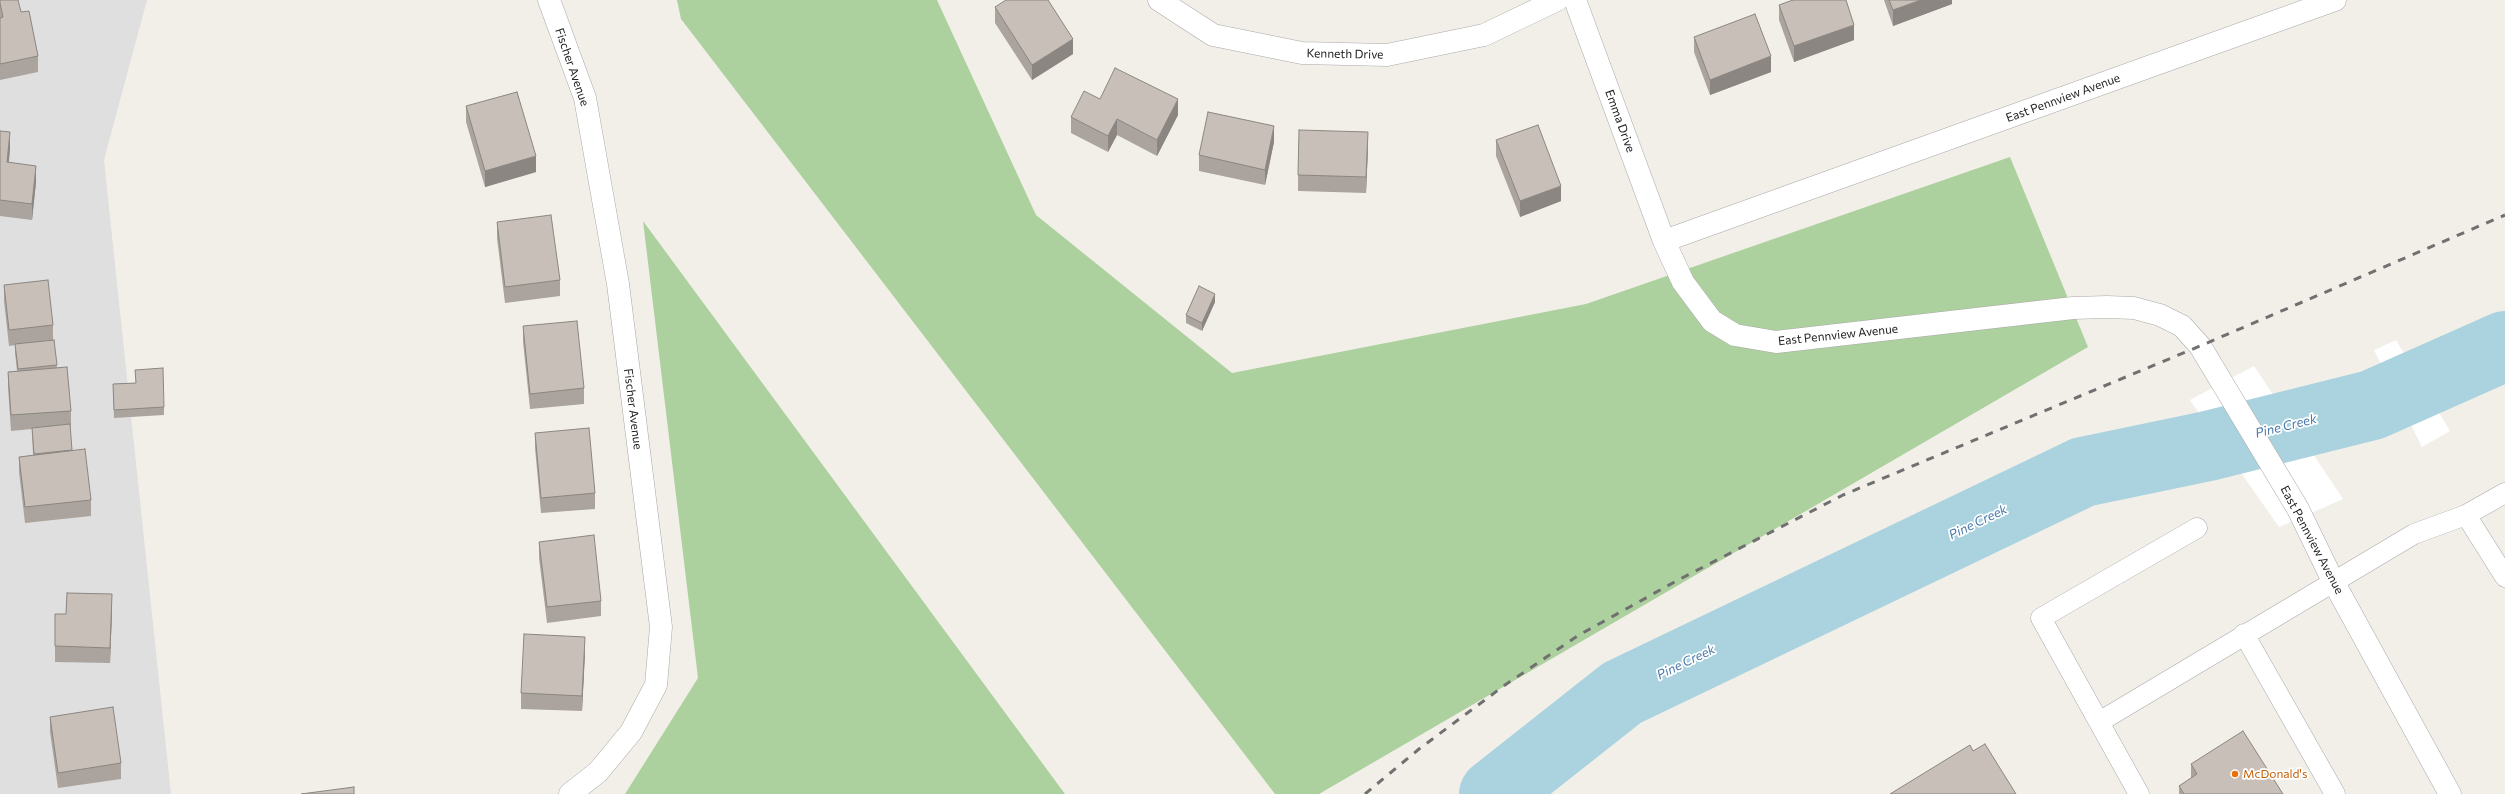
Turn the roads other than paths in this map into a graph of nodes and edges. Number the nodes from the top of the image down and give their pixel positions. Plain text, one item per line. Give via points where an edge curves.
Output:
1 (549, 0) edge
2 (1159, 0) edge
3 (1557, 0) edge
4 (1575, 0) edge
5 (2335, 0) edge
6 (1664, 241) junction
7 (2505, 493) edge
8 (2466, 515) junction
9 (2197, 528) dead end
10 (2502, 564) edge
11 (2333, 581) junction
12 (2244, 634) junction
13 (2099, 722) junction
14 (570, 794) edge
15 (2139, 794) edge
16 (2335, 794) edge
17 (2450, 794) edge

1 - 14 street, Fischer Avenue via 584,98 618,284 661,627 656,685 626,738 598,772
2 - 3 street, Kenneth Drive via 1213,35 1302,53 1387,55 1484,35
4 - 6 street, Emma Drive
5 - 6 street, East Pennview Avenue
6 - 11 street, East Pennview Avenue via 1683,282 1712,321 1735,335 1776,342 2073,308 2134,308 2160,315 2182,326 2200,346 2298,509
7 - 8 lane
8 - 10 lane
8 - 11 lane via 2414,534
9 - 13 lane via 2041,618
11 - 12 lane
11 - 17 street, East Pennview Avenue
12 - 13 lane
12 - 16 lane
13 - 15 lane

